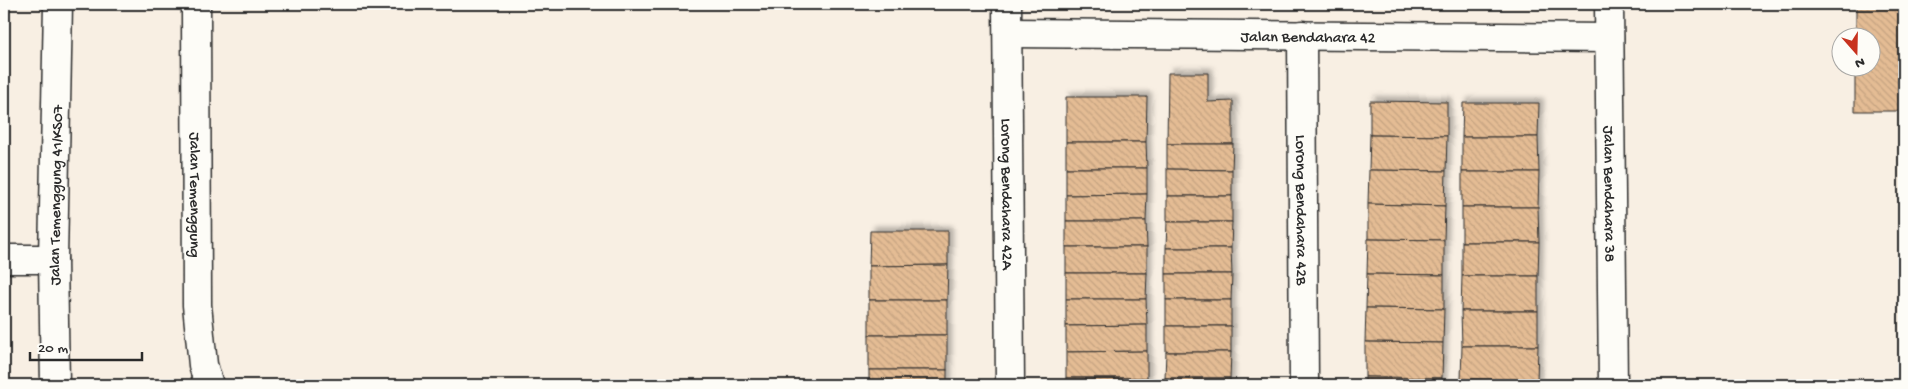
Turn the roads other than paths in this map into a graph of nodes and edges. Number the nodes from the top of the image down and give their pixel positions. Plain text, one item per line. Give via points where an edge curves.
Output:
1 (58, 4) edge
2 (196, 4) edge
3 (1007, 4) edge
4 (1609, 4) edge
5 (1008, 33) junction
6 (1302, 35) junction
7 (1609, 38) junction
8 (4, 258) edge
9 (53, 259) junction
10 (201, 340) junction
11 (56, 385) edge
12 (188, 385) edge
13 (209, 385) edge
14 (1010, 385) edge
15 (1304, 385) edge
16 (1613, 385) edge

1 - 9 street, Jalan Temenggung 41/KS07
2 - 10 street, Jalan Temenggung via 197,304
3 - 5 street, Lorong Bendahara 42A
4 - 7 street, Jalan Bendahara 38
5 - 6 street, Jalan Bendahara 42
5 - 14 street, Lorong Bendahara 42A
6 - 7 street, Jalan Bendahara 42
6 - 15 street, Lorong Bendahara 42B
7 - 16 street, Jalan Bendahara 38
8 - 9 street
9 - 11 street, Jalan Temenggung 41/KS07
10 - 12 street
10 - 13 street, Jalan Temenggung

